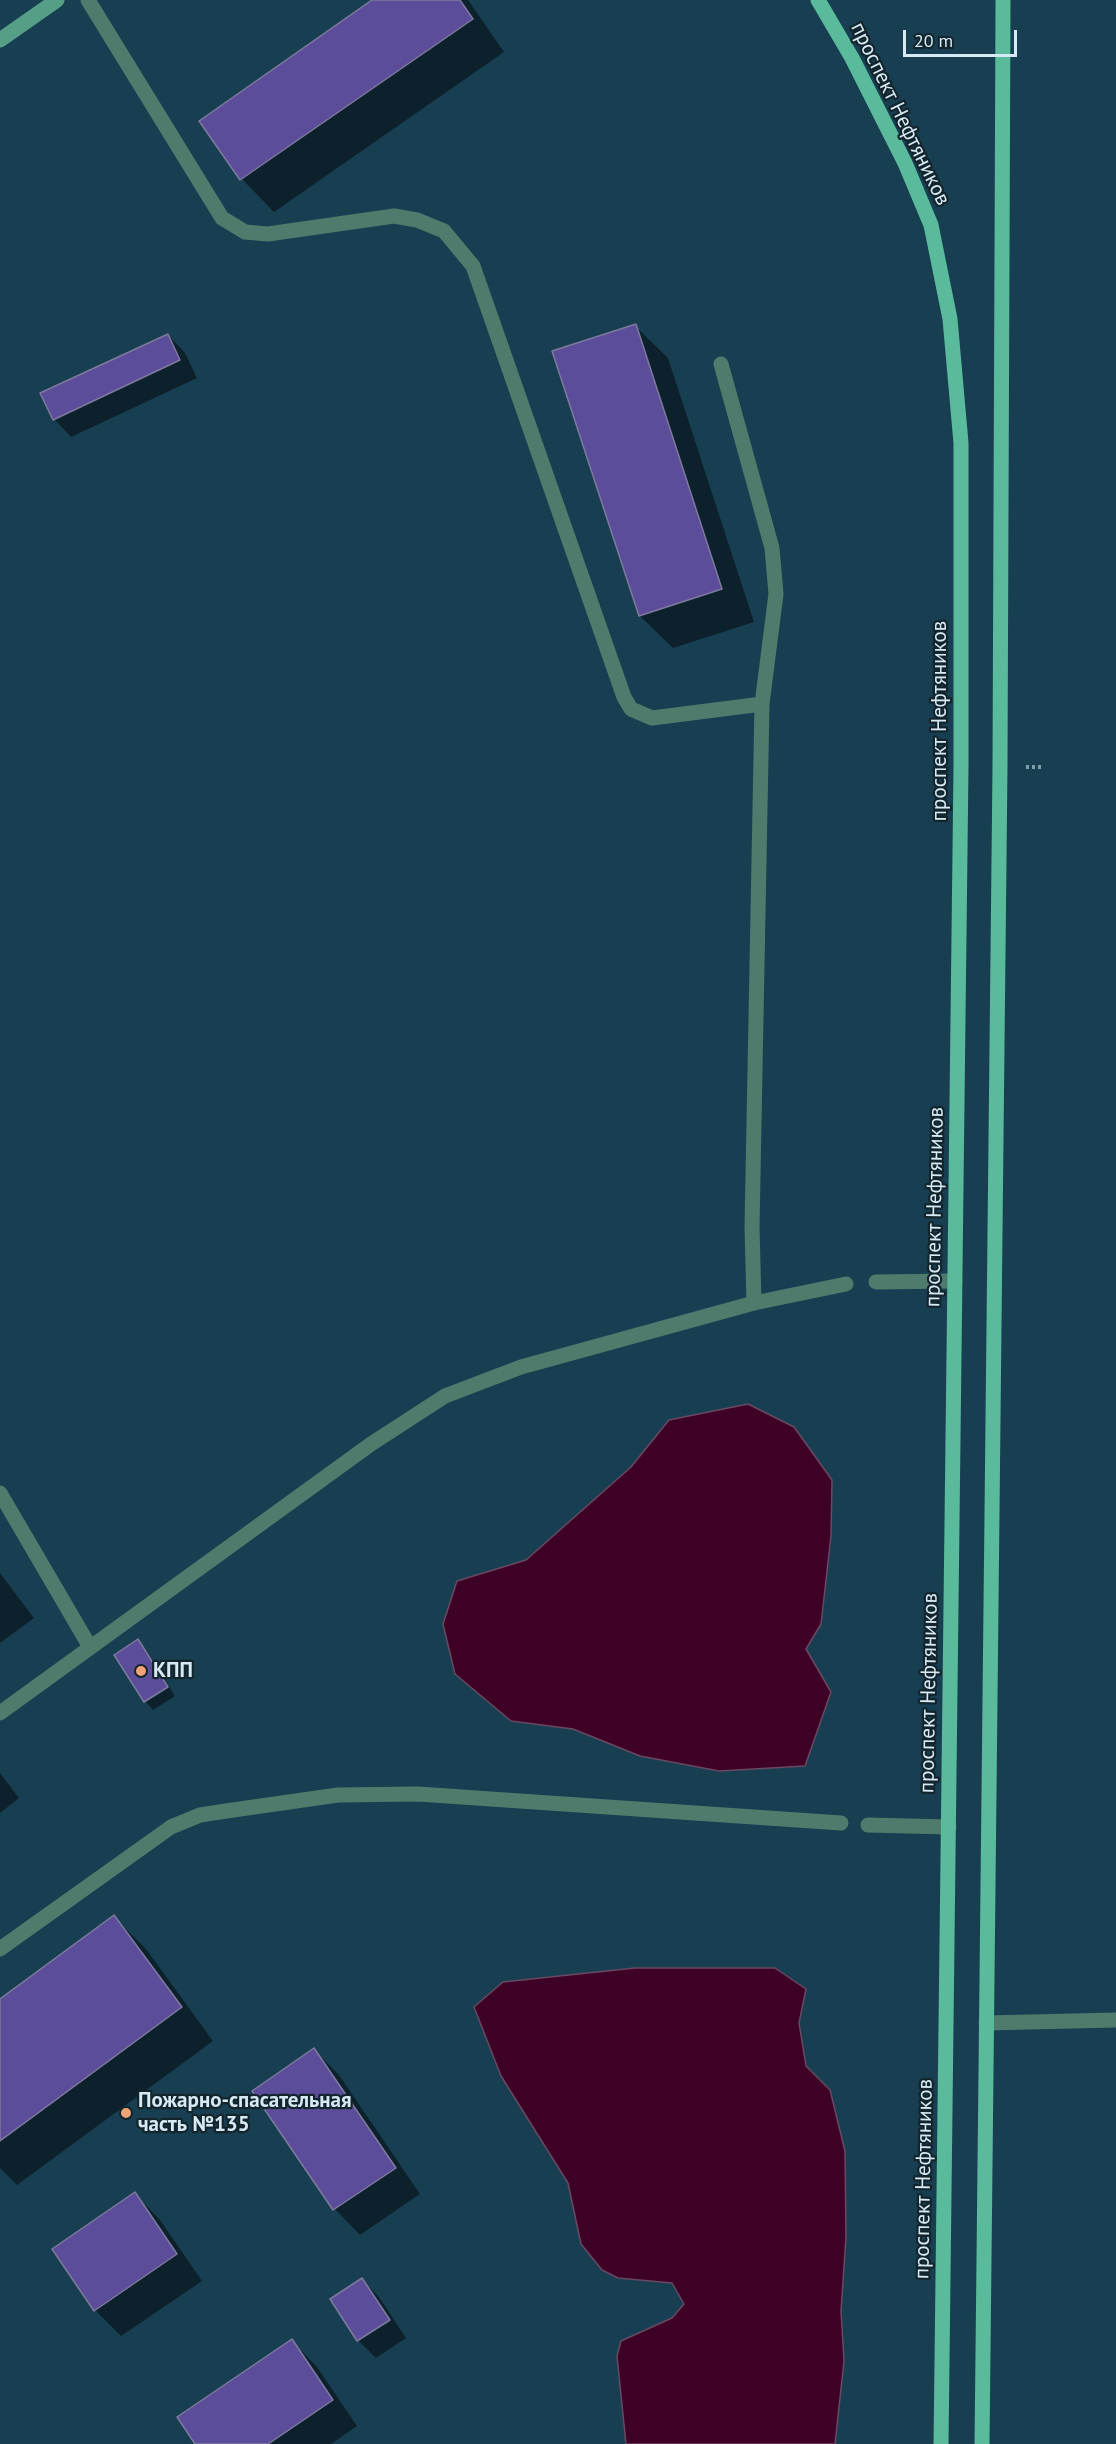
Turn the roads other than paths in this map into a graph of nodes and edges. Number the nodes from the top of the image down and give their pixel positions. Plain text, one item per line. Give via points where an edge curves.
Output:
1 (57, 0) edge
2 (88, 0) edge
3 (818, 0) edge
4 (1003, 0) edge
5 (0, 40) edge
6 (721, 364) dead end
7 (762, 704) junction
8 (955, 1281) junction
9 (876, 1282) dead end
10 (846, 1284) dead end
11 (754, 1303) junction
12 (0, 1493) edge
13 (90, 1647) junction
14 (0, 1713) edge
15 (841, 1823) dead end
16 (868, 1825) dead end
17 (949, 1827) junction
18 (0, 1948) edge
19 (1116, 2020) edge
20 (986, 2023) junction
21 (941, 2444) edge
22 (982, 2444) edge

1 - 5 main road
2 - 7 lane via 222,218 245,232 268,234 394,216 417,220 444,231 473,266 631,709 652,718
3 - 8 main road, проспект Нефтяников via 852,58 931,225 950,319 961,443 962,767
4 - 20 main road via 1000,788
6 - 7 lane via 772,548 776,594
7 - 11 lane via 752,1215
8 - 9 lane
8 - 17 main road, проспект Нефтяников
10 - 11 lane
11 - 13 lane via 520,1367 446,1396 371,1444
12 - 13 lane
13 - 14 lane
15 - 18 lane via 418,1794 338,1795 226,1811 200,1815 171,1827
16 - 17 lane
17 - 21 main road, проспект Нефтяников
19 - 20 lane
20 - 22 main road

